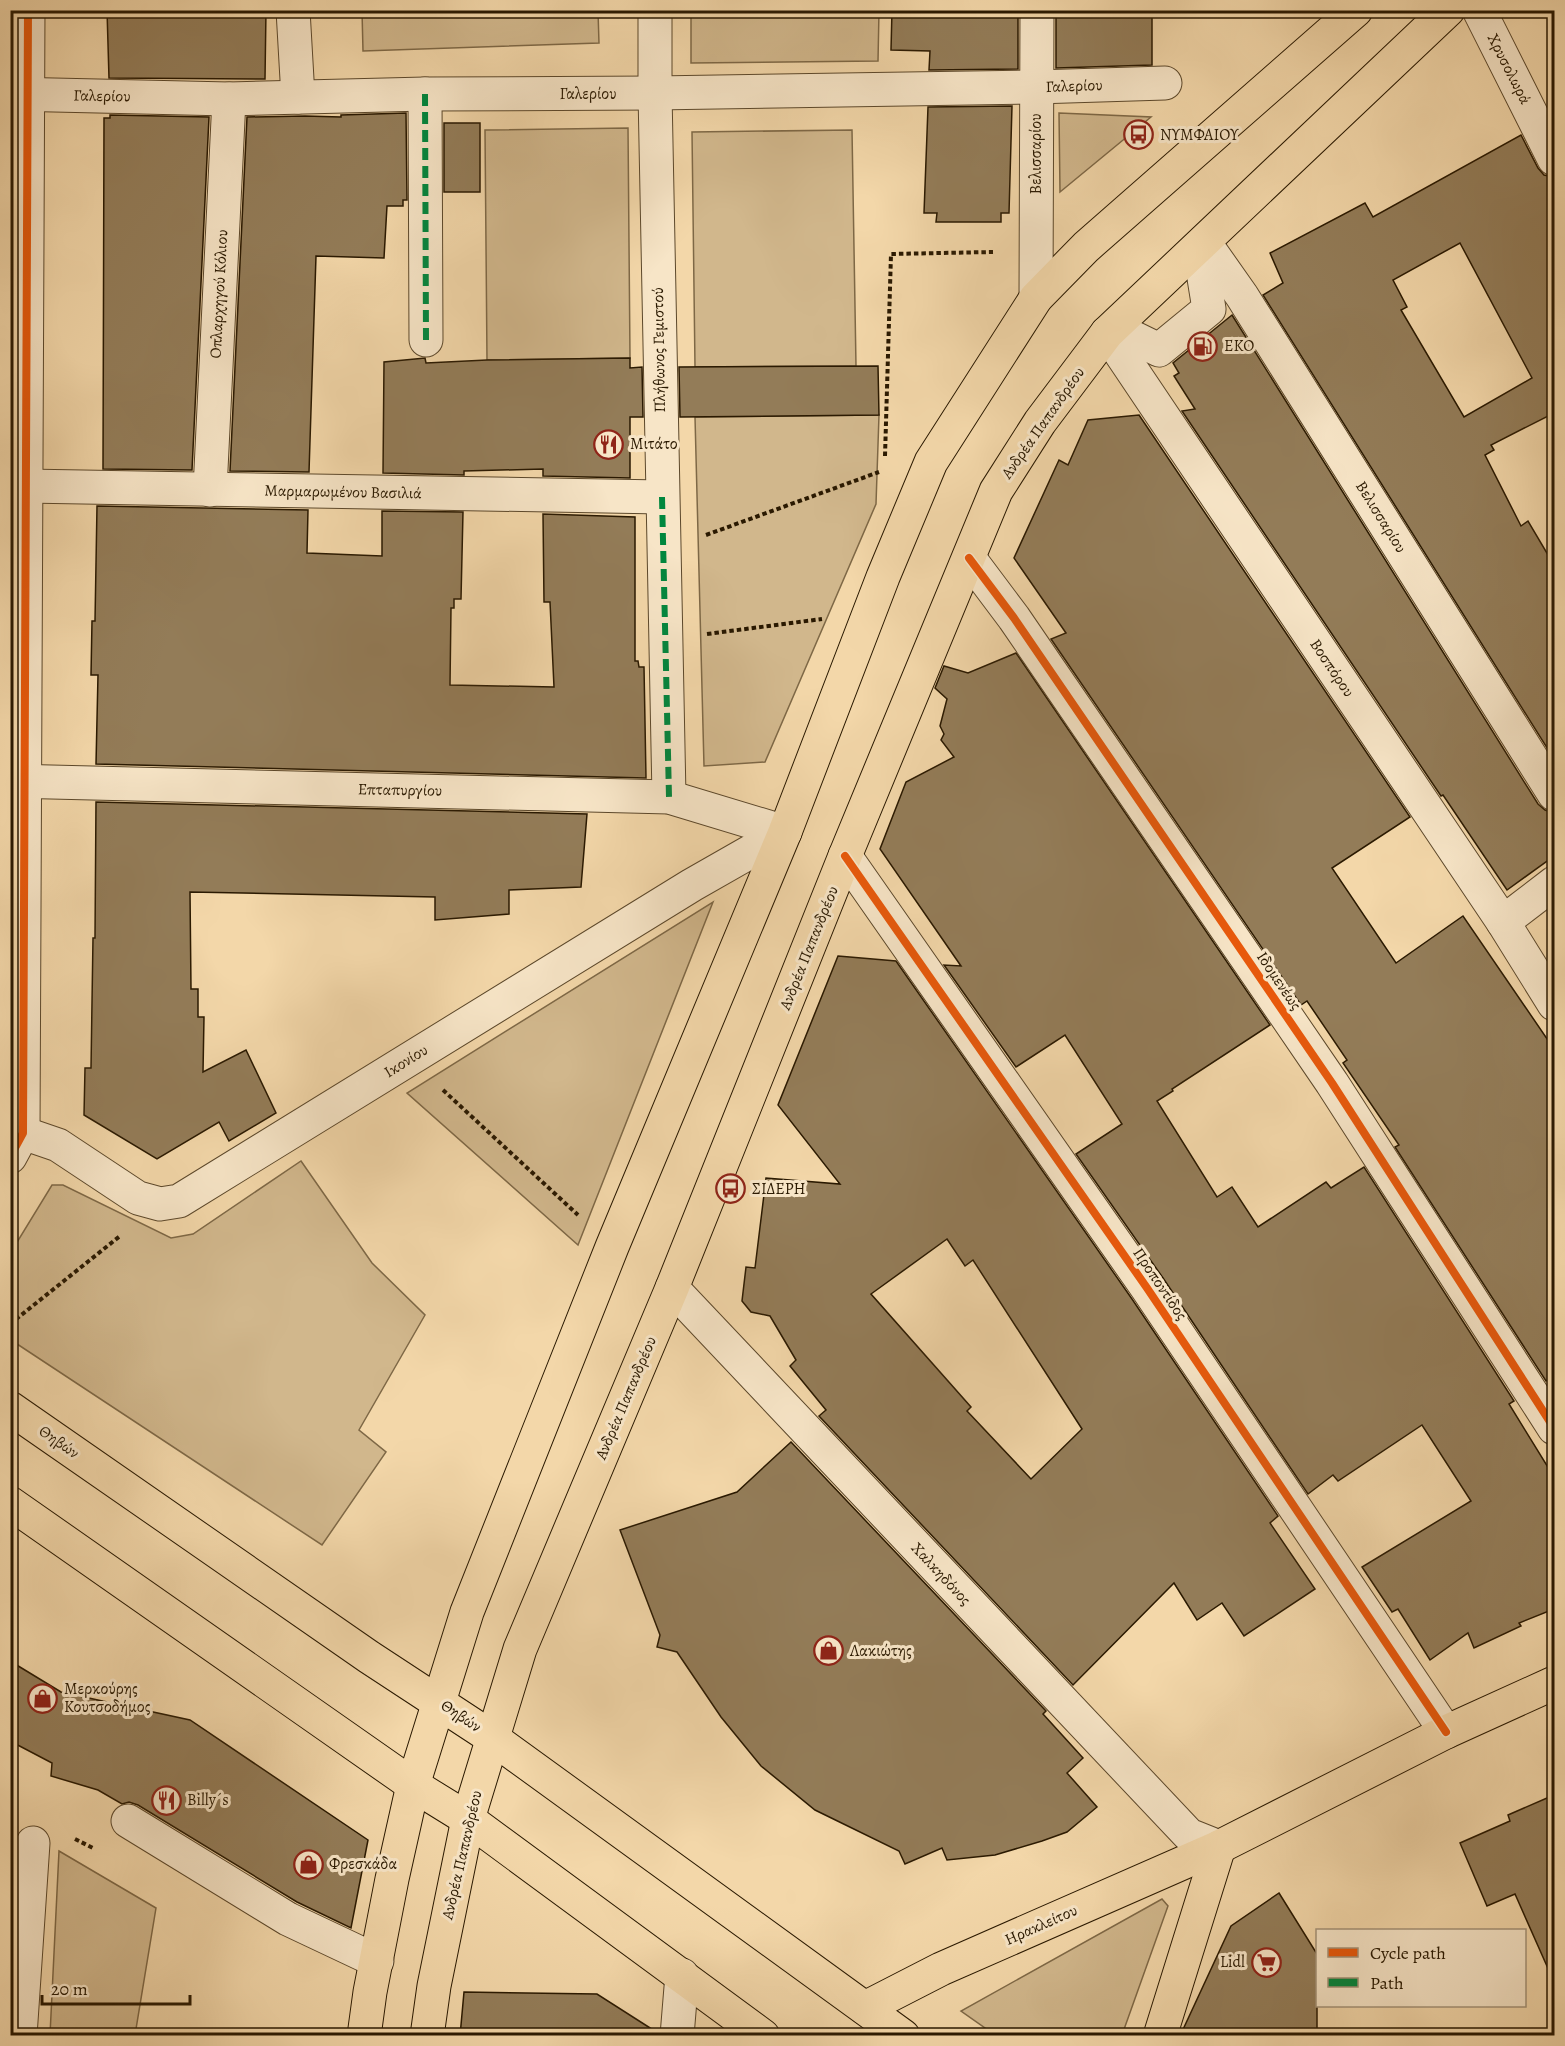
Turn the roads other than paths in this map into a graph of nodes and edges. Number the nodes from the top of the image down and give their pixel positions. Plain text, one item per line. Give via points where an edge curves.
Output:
1 (28, 10) edge
2 (293, 10) edge
3 (655, 10) edge
4 (1037, 10) edge
5 (1448, 10) edge
6 (1479, 10) edge
7 (1352, 12) edge
8 (1165, 83) dead end
9 (1036, 87) junction
10 (655, 93) junction
11 (19, 94) edge
12 (425, 94) junction
13 (298, 97) junction
14 (229, 99) junction
15 (1554, 159) edge
16 (1201, 244) junction
17 (1036, 298) junction
18 (1111, 330) junction
19 (426, 340) dead end
20 (25, 486) junction
21 (210, 489) junction
22 (662, 497) junction
23 (969, 558) junction
24 (17, 781) edge
25 (1554, 794) edge
26 (669, 797) junction
27 (785, 832) junction
28 (845, 856) junction
29 (1554, 883) edge
30 (1503, 922) junction
31 (1554, 1004) edge
32 (17, 1145) edge
33 (672, 1288) junction
34 (10, 1408) edge
35 (1554, 1428) edge
36 (10, 1503) edge
37 (1554, 1683) edge
38 (438, 1701) junction
39 (1446, 1732) junction
40 (491, 1737) junction
41 (413, 1785) junction
42 (468, 1819) junction
43 (128, 1821) dead end
44 (33, 1843) dead end
45 (1219, 1847) junction
46 (377, 1961) junction
47 (682, 1976) junction
48 (865, 2008) junction
49 (20, 2036) edge
50 (364, 2036) edge
51 (427, 2036) edge
52 (677, 2036) edge
53 (763, 2036) edge
54 (903, 2036) edge
55 (1160, 2036) edge

1 - 11 street
2 - 13 street
3 - 10 street, Πλήθωνος Γεμιστού
4 - 9 street, Βελισσαρίου
5 - 16 main road, Ανδρέα Παπανδρέου
6 - 15 street, Χρυσολωρά
7 - 17 main road via 1086,247
8 - 9 street, Γαλερίου
9 - 10 street, Γαλερίου
9 - 17 street, Βελισσαρίου
10 - 12 street, Γαλερίου
10 - 22 street, Πλήθωνος Γεμιστού
11 - 14 street, Γαλερίου
11 - 20 street
12 - 13 street, Γαλερίου
12 - 19 street
13 - 14 street, Γαλερίου
14 - 21 street, Οπλαρχηγού Κόλιου
16 - 18 main road, Ανδρέα Παπανδρέου
16 - 18 street via 1209,309 1159,350
16 - 25 street, Βελισσαρίου via 1248,306
17 - 27 main road via 932,462
18 - 23 main road, Ανδρέα Παπανδρέου via 1040,422 996,491
18 - 30 street, Βοσπόρου
20 - 21 street, Μαρμαρωμένου Βασιλιά
20 - 24 street
21 - 22 street, Μαρμαρωμένου Βασιλιά
22 - 26 street, Πλήθωνος Γεμιστού
23 - 28 main road, Ανδρέα Παπανδρέου
23 - 35 street, Ιδομενέως via 1332,1083
24 - 26 street, Επταπυργίου
24 - 32 street
26 - 27 street, Επταπυργίου
27 - 32 street, Ικονίου via 692,885 179,1201 160,1203 138,1198 58,1145
27 - 38 main road via 612,1247 467,1612
28 - 33 main road, Ανδρέα Παπανδρέου
28 - 39 street, Προποντίδος via 1147,1288
29 - 30 street
30 - 31 street, Βοσπόρου
33 - 40 main road, Ανδρέα Παπανδρέου via 520,1649
33 - 45 street, Χαλκηδόνος via 1181,1828
34 - 38 main road, Θηβών
36 - 41 main road
37 - 39 main road, Ηρακλείτου
38 - 40 main road, Θηβών
38 - 41 main road
39 - 45 main road, Ηρακλείτου
40 - 42 main road, Ανδρέα Παπανδρέου
40 - 48 main road, Θηβών
41 - 42 main road
41 - 46 main road
42 - 47 main road
42 - 51 main road, Ανδρέα Παπανδρέου
43 - 46 street via 288,1919
44 - 49 street
45 - 48 main road, Ηρακλείτου via 941,1969
45 - 55 main road
46 - 50 main road
47 - 52 street
47 - 53 main road
48 - 54 main road, Θηβών

